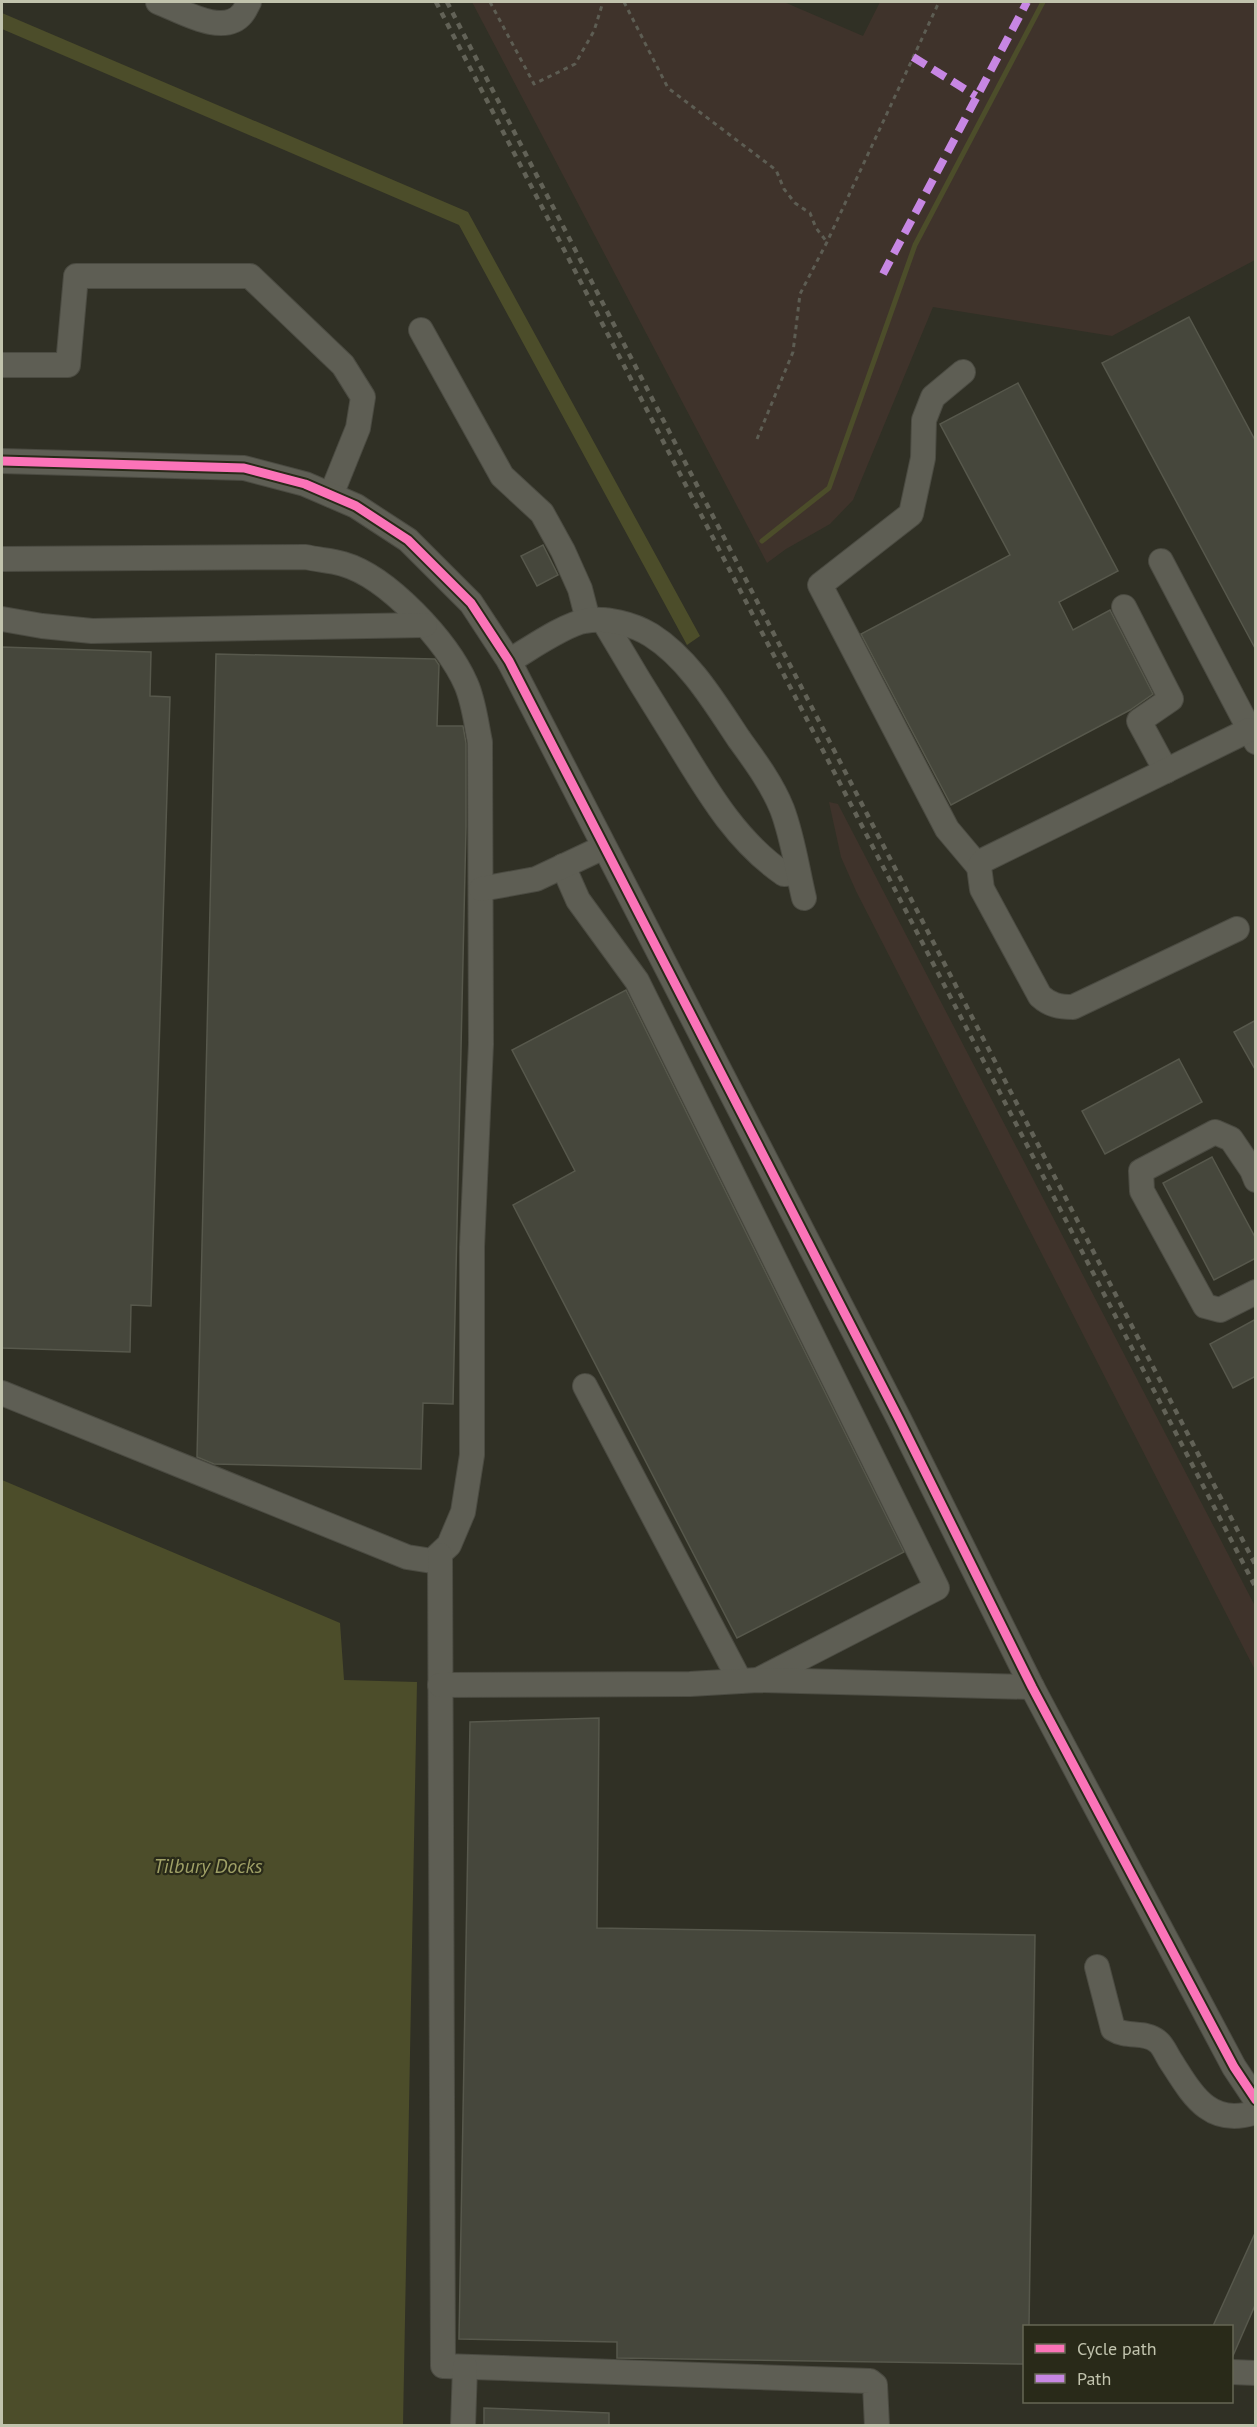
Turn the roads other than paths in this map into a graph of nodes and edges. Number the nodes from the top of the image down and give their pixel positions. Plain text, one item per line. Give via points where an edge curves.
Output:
1 (158, 2) edge
2 (249, 2) edge
3 (421, 330) dead end
4 (2, 365) edge
5 (963, 372) dead end
6 (2, 461) edge
7 (331, 495) junction
8 (2, 559) edge
9 (1161, 561) dead end
10 (1124, 607) dead end
11 (2, 619) edge
12 (596, 620) junction
13 (425, 625) junction
14 (509, 662) junction
15 (1252, 736) edge
16 (1166, 771) junction
17 (604, 847) junction
18 (563, 866) junction
19 (979, 867) junction
20 (798, 873) junction
21 (481, 889) junction
22 (804, 898) dead end
23 (1237, 929) dead end
24 (672, 978) junction
25 (637, 981) junction
26 (1254, 1173) edge
27 (1256, 1292) edge
28 (585, 1386) dead end
29 (2, 1393) edge
30 (440, 1556) junction
31 (749, 1680) junction
32 (440, 1685) junction
33 (1032, 1687) junction
34 (1097, 1967) dead end
35 (1256, 2100) edge
36 (1256, 2112) edge
37 (465, 2367) junction
38 (1233, 2372) edge
39 (1256, 2373) edge
40 (464, 2426) edge
41 (877, 2426) edge

1 - 2 street via 214,24 226,24 242,15
3 - 12 street via 502,476 542,513
4 - 7 street via 68,365 76,276 250,276 342,365 363,397 358,428
5 - 19 street via 933,397 924,420 922,458 911,514 820,585 947,829
6 - 7 street via 244,468
7 - 14 street via 408,540 471,603
8 - 13 street via 306,557 342,564 376,579
9 - 15 street
10 - 16 street via 1171,699 1139,721
11 - 13 street via 92,631
12 - 14 street via 574,624
12 - 20 street via 738,834 784,874
12 - 20 street via 643,630 652,636 679,659 712,699 777,799
13 - 21 street via 441,642 465,683 474,709 480,742
14 - 17 street
15 - 16 street
16 - 19 street via 984,860
17 - 18 street
17 - 24 street
18 - 21 street via 536,879
18 - 25 street via 578,900
19 - 23 street via 982,889 1040,996 1062,1007 1073,1007
20 - 22 street
21 - 30 street via 482,1044 472,1248 472,1455 463,1512
24 - 25 street
24 - 33 street
25 - 31 street via 937,1588
26 - 27 street via 1231,1139 1215,1132 1141,1171 1142,1191 1205,1306 1220,1310
28 - 31 street
29 - 30 street via 407,1557 432,1561
30 - 32 street
31 - 32 street via 690,1684
31 - 33 street
32 - 37 street via 442,2367
33 - 35 street via 1228,2057
34 - 36 street via 1113,2029 1160,2043 1184,2081 1214,2114 1230,2117
37 - 40 street
37 - 41 street via 870,2381 875,2385
38 - 39 street

